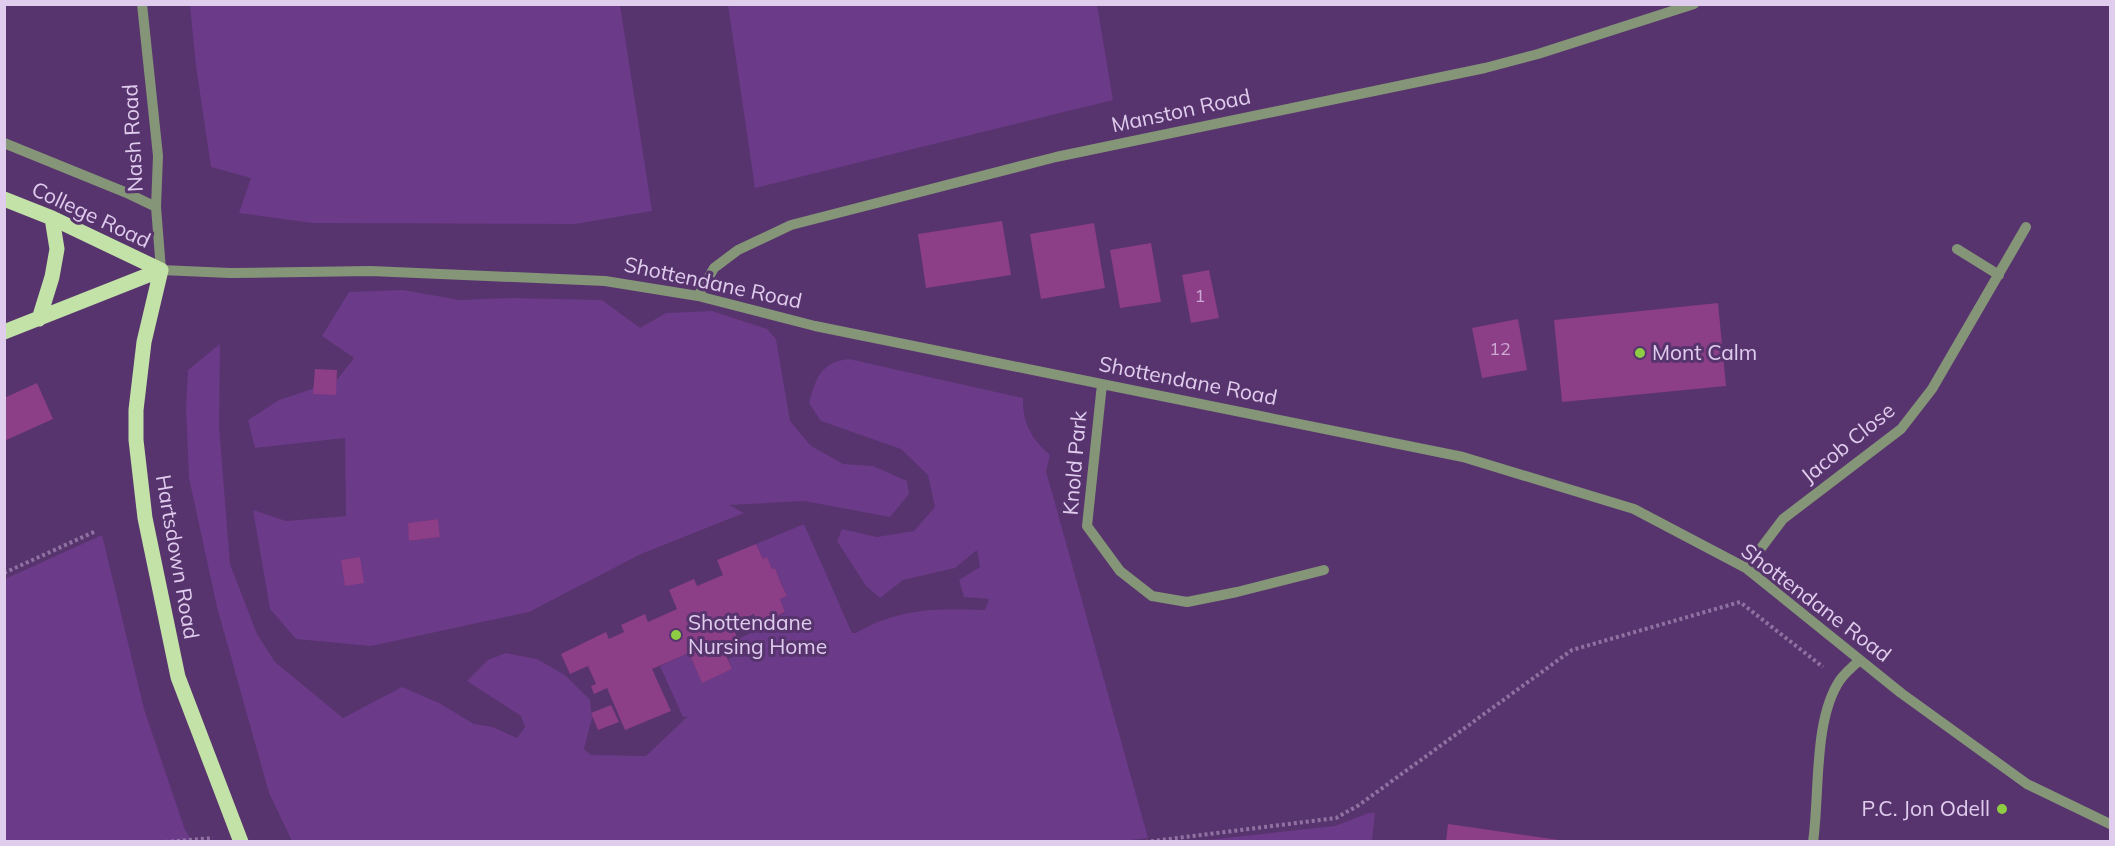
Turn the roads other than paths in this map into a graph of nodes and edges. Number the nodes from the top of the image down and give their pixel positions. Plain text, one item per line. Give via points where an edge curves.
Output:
1 (142, 4) edge
2 (1694, 4) edge
3 (4, 143) edge
4 (4, 199) edge
5 (156, 207) junction
6 (52, 218) junction
7 (2026, 227) dead end
8 (1957, 249) dead end
9 (161, 270) junction
10 (1998, 275) junction
11 (698, 296) junction
12 (39, 319) junction
13 (4, 332) edge
14 (1102, 384) junction
15 (1746, 568) junction
16 (1324, 570) dead end
17 (1860, 660) junction
18 (2110, 824) edge
19 (239, 839) edge
20 (1813, 842) edge

1 - 5 street, Nash Road via 157,147
2 - 11 street, Manston Road via 1485,68 1056,157 791,225 738,250 714,268
3 - 5 street
4 - 6 main road, College Road
5 - 9 street, Nash Road
6 - 9 main road, College Road
6 - 12 main road via 57,249
7 - 10 street, Jacob Close
8 - 10 street
9 - 11 street, Shottendane Road via 372,271 605,280
9 - 12 main road
9 - 19 main road, Hartsdown Road via 144,342 136,410 145,518 178,677
10 - 15 street, Jacob Close via 1932,388 1901,429 1783,519
11 - 14 street, Shottendane Road via 815,326
12 - 13 main road
14 - 15 street, Shottendane Road via 1463,457 1634,509
14 - 16 street, Knold Park via 1088,526 1120,570 1152,596 1187,602
15 - 17 street, Shottendane Road
17 - 18 street, Shottendane Road via 2027,784
17 - 20 street via 1840,680 1830,701 1820,746

